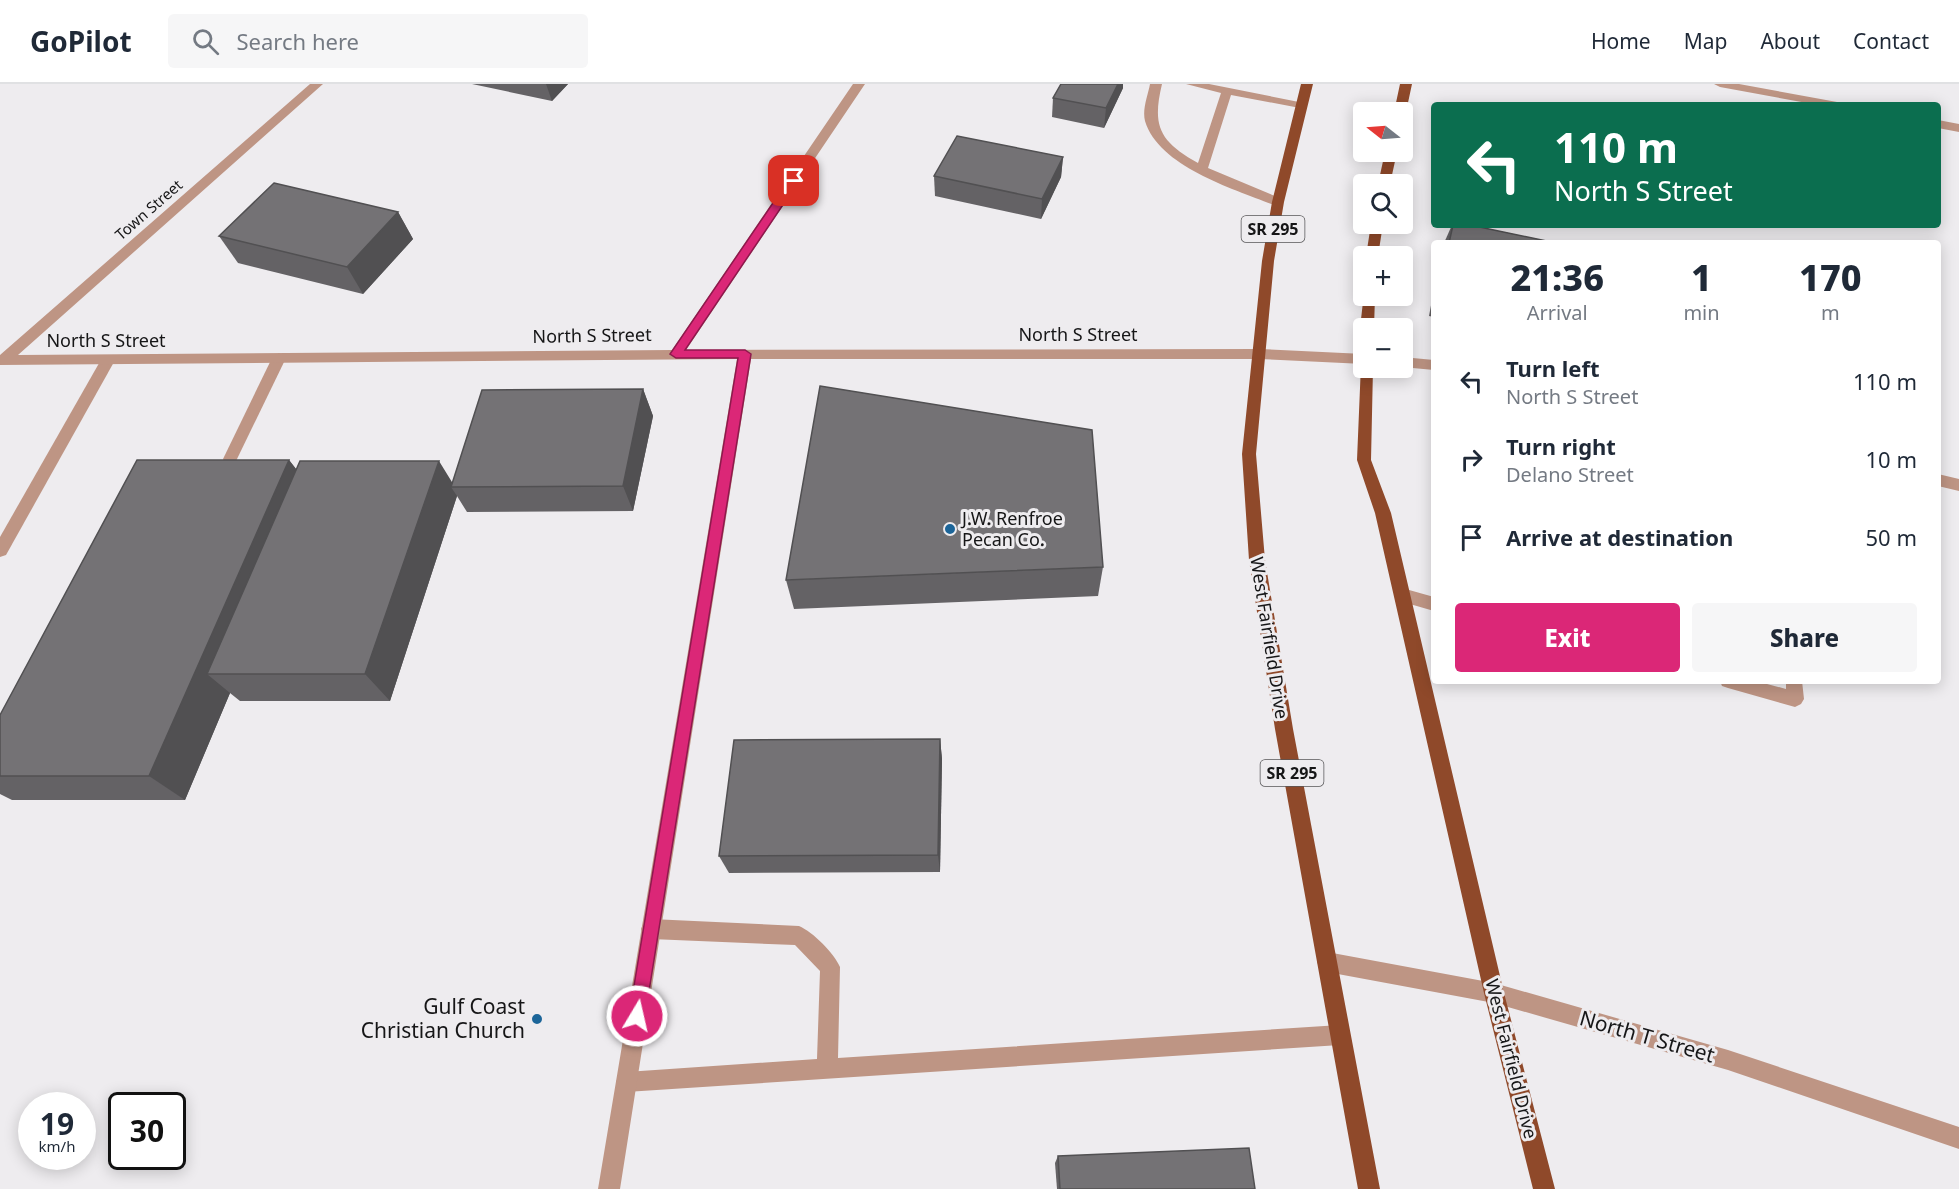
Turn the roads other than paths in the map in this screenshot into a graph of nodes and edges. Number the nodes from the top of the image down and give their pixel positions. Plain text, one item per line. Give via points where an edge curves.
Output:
1 (317, 84) edge
2 (859, 84) edge
3 (1156, 84) edge
4 (1192, 84) edge
5 (1307, 84) edge
6 (1406, 84) edge
7 (1720, 84) edge
8 (1227, 91) junction
9 (1402, 102) edge
10 (1820, 102) edge
11 (1300, 105) junction
12 (1941, 125) edge
13 (1959, 128) edge
14 (1202, 169) junction
15 (1278, 202) junction
16 (676, 354) junction
17 (745, 354) junction
18 (1260, 354) junction
19 (279, 358) junction
20 (1353, 358) edge
21 (2, 360) edge
22 (107, 362) junction
23 (1413, 363) edge
24 (1431, 365) edge
25 (1366, 378) edge
26 (230, 459) edge
27 (1941, 481) edge
28 (1959, 485) edge
29 (0, 550) edge
30 (1402, 595) junction
31 (1431, 603) edge
32 (1739, 684) edge
33 (1794, 684) edge
34 (651, 929) junction
35 (1327, 962) junction
36 (1494, 993) junction
37 (1340, 1035) junction
38 (827, 1069) junction
39 (626, 1082) junction
40 (1959, 1138) edge
41 (609, 1189) edge
42 (1369, 1189) edge
43 (1544, 1189) edge

1 - 21 street, Town Street
2 - 16 street
3 - 14 street via 1150,120 1165,146
4 - 8 street
5 - 11 main road, West Fairfield Drive / SR 295
6 - 9 main road
7 - 10 street
8 - 11 street
8 - 14 street
11 - 15 main road, West Fairfield Drive / SR 295
12 - 13 street
14 - 15 street
15 - 18 main road, West Fairfield Drive / SR 295
16 - 17 street, North S Street
16 - 19 street, North S Street
17 - 18 street, North S Street
17 - 34 street
18 - 20 street, North S Street
18 - 35 main road, West Fairfield Drive / SR 295 via 1249,454 1257,560
19 - 22 street, North S Street
19 - 26 street
21 - 22 street, North S Street
22 - 29 street
23 - 24 street
25 - 30 main road, West Fairfield Drive via 1364,459 1383,513
27 - 28 street
30 - 31 street
30 - 36 main road, West Fairfield Drive
32 - 33 street via 1795,699
34 - 38 street via 799,936 830,967
34 - 39 street
35 - 36 street, North T Street
35 - 37 main road, West Fairfield Drive / SR 295
36 - 40 street, North T Street via 1728,1060
36 - 43 main road, West Fairfield Drive
37 - 38 street
37 - 42 main road, West Fairfield Drive / SR 295
38 - 39 street
39 - 41 street

